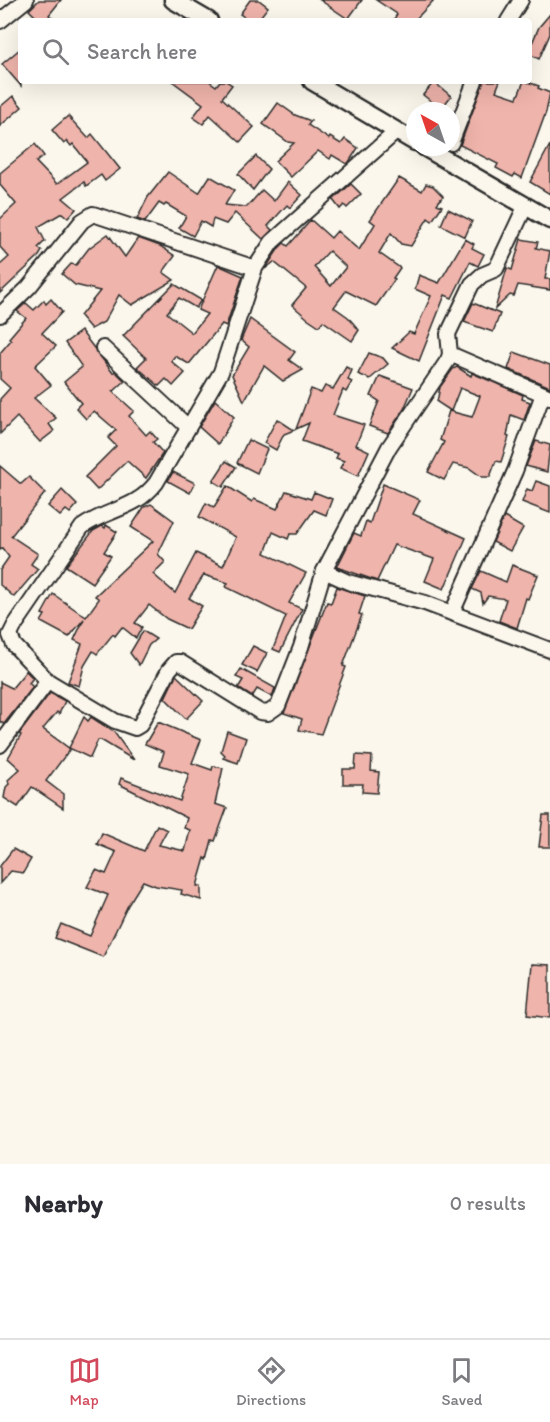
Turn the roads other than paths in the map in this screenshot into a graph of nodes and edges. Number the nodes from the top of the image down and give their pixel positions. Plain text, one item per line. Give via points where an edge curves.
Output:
1 (26, 0) edge
2 (172, 0) edge
3 (521, 0) edge
4 (204, 18) edge
5 (510, 18) edge
6 (0, 21) edge
7 (317, 84) edge
8 (475, 84) edge
9 (460, 120) edge
10 (397, 131) junction
11 (406, 136) edge
12 (456, 156) edge
13 (525, 207) junction
14 (550, 220) edge
15 (255, 268) junction
16 (0, 315) edge
17 (103, 348) dead end
18 (450, 354) junction
19 (546, 395) edge
20 (188, 427) junction
21 (324, 571) junction
22 (452, 613) junction
23 (550, 650) edge
24 (48, 681) junction
25 (0, 745) edge

1 - 6 street
2 - 4 street
3 - 5 street
7 - 10 street
8 - 9 street
10 - 11 street
10 - 15 street via 272,242
12 - 13 street
13 - 14 street
13 - 18 street via 496,269 472,284 448,334
15 - 16 street via 93,214 82,221 29,287
15 - 20 street via 221,372
17 - 20 street
18 - 19 street
18 - 21 street via 389,447
19 - 22 street
20 - 24 street via 145,497 95,517 82,527 9,634 14,645
21 - 22 street
21 - 24 street via 278,706 268,713 260,712 180,662 168,670 135,728
22 - 23 street
24 - 25 street

